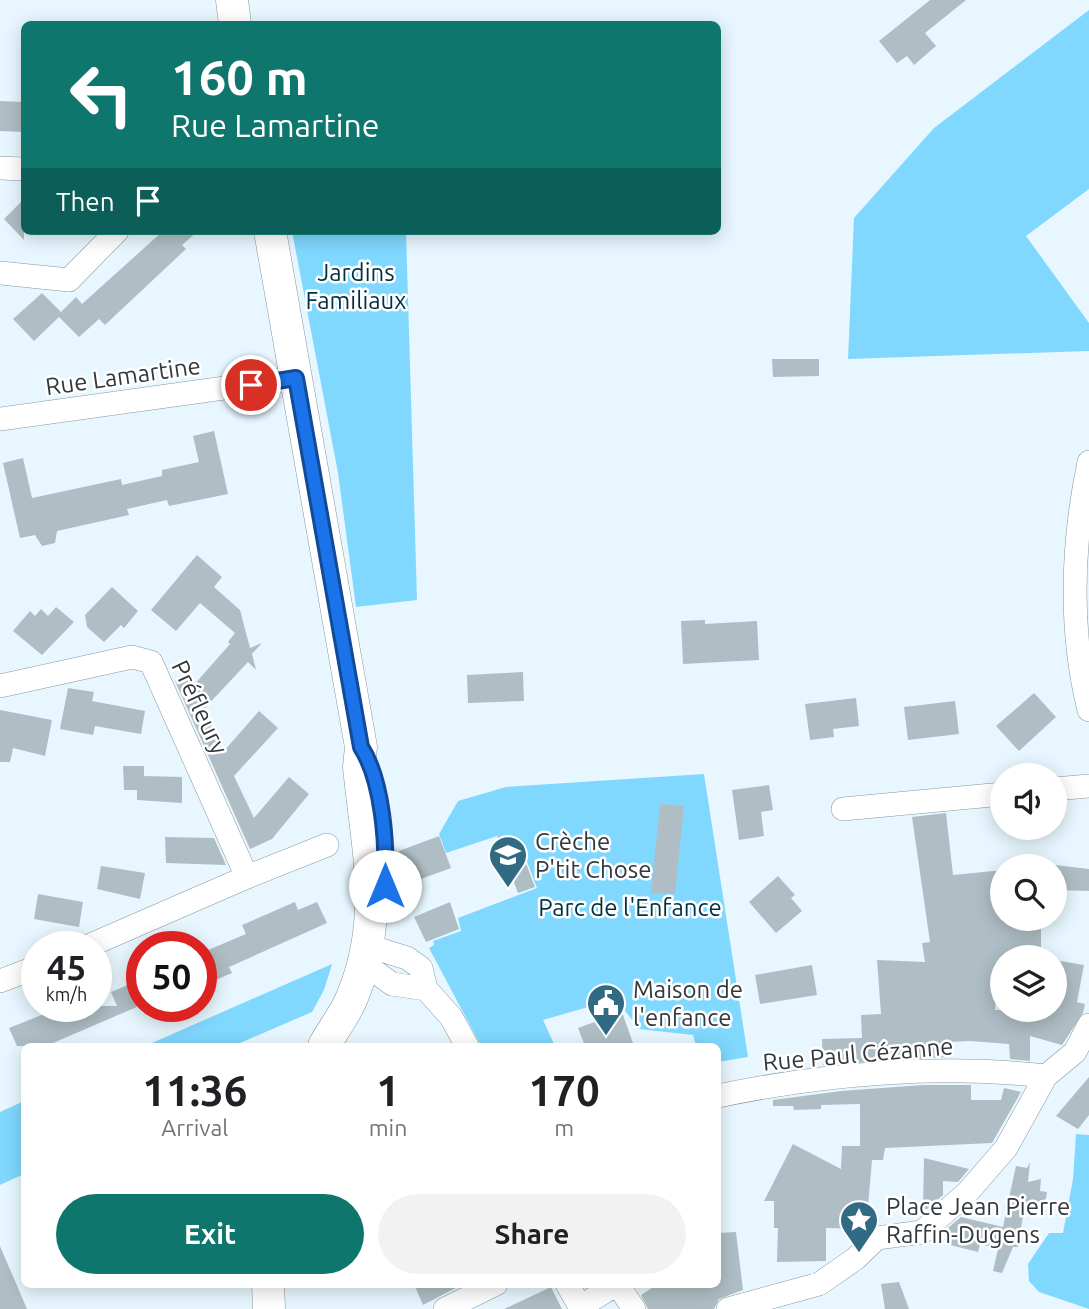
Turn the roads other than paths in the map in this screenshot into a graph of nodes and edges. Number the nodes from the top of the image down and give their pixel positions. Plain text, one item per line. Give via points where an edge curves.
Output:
1 (232, 0) edge
2 (235, 21) edge
3 (0, 169) edge
4 (21, 169) edge
5 (113, 235) edge
6 (271, 235) edge
7 (0, 273) edge
8 (296, 378) junction
9 (0, 419) edge
10 (1089, 462) edge
11 (0, 686) edge
12 (1089, 710) edge
13 (1089, 786) edge
14 (1067, 788) edge
15 (990, 795) edge
16 (843, 808) dead end
17 (327, 845) dead end
18 (247, 877) junction
19 (112, 936) edge
20 (372, 958) junction
21 (21, 973) edge
22 (0, 981) edge
23 (1089, 1025) edge
24 (326, 1043) edge
25 (349, 1043) edge
26 (465, 1043) edge
27 (1046, 1076) junction
28 (721, 1096) edge
29 (268, 1288) edge
30 (488, 1288) edge
31 (569, 1288) edge
32 (611, 1288) edge
33 (620, 1288) edge
34 (269, 1309) edge
35 (445, 1309) edge
36 (634, 1309) edge
37 (728, 1309) edge

1 - 2 main road
3 - 4 street
5 - 7 street via 69,280
6 - 8 main road
8 - 9 street, Rue Lamartine
8 - 20 main road via 361,747 359,767 373,895
10 - 12 street via 1074,577 1080,669
11 - 18 street, Préfleury via 132,657 151,662
13 - 14 street
15 - 16 street
17 - 18 street
18 - 19 street
20 - 24 main road
20 - 25 main road via 374,989
20 - 26 street via 393,984 426,989 451,1017
21 - 22 street
23 - 27 street via 1075,1052
27 - 28 street, Rue Paul Cézanne via 1000,1070 898,1072
27 - 37 street via 1006,1148 967,1194 922,1232 877,1238 820,1284
29 - 34 main road
30 - 35 street
31 - 32 street via 578,1303
33 - 36 street

